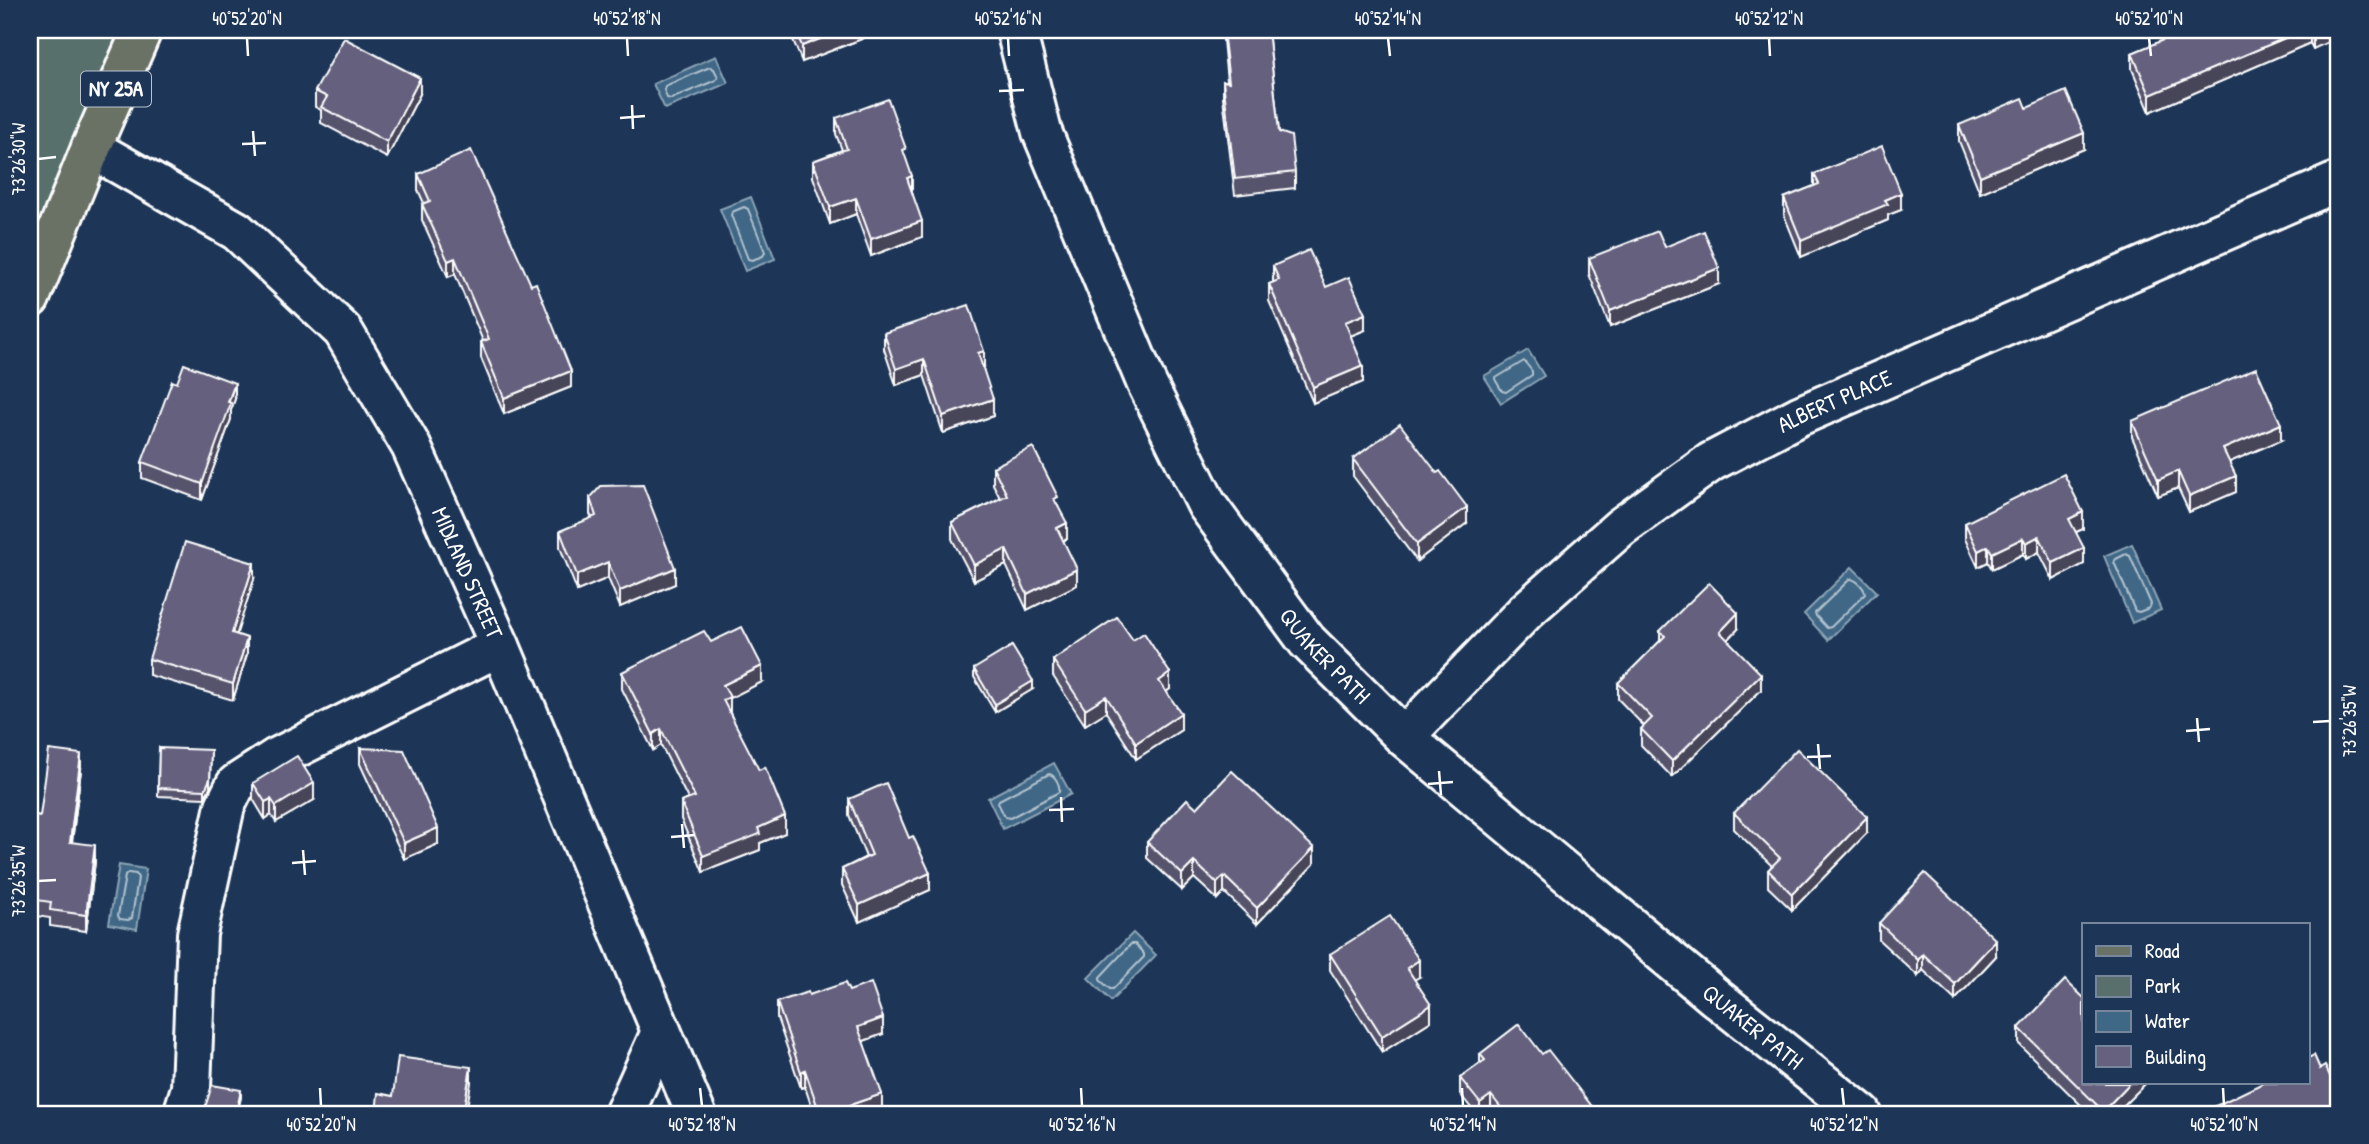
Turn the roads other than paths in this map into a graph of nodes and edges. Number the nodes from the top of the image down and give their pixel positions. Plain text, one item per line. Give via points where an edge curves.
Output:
1 (142, 30) edge
2 (1016, 30) edge
3 (91, 148) junction
4 (2339, 181) edge
5 (30, 298) edge
6 (500, 646) junction
7 (1404, 737) junction
8 (661, 1032) junction
9 (183, 1114) edge
10 (624, 1114) edge
11 (696, 1114) edge
12 (1862, 1114) edge

1 - 3 main road, NY 25A
2 - 7 street, QUAKER PATH via 1042,132 1146,383 1207,505 1307,640
3 - 5 main road, NY 25A
3 - 6 street, MIDLAND STREET via 237,231 343,331 411,446
4 - 7 street, ALBERT PLACE via 1799,416 1711,461 1621,527 1527,610
6 - 8 street, MIDLAND STREET
6 - 9 street via 276,758 236,784 225,806 197,934 191,1088
7 - 12 street, QUAKER PATH via 1715,998
8 - 10 street
8 - 11 street, MIDLAND STREET

